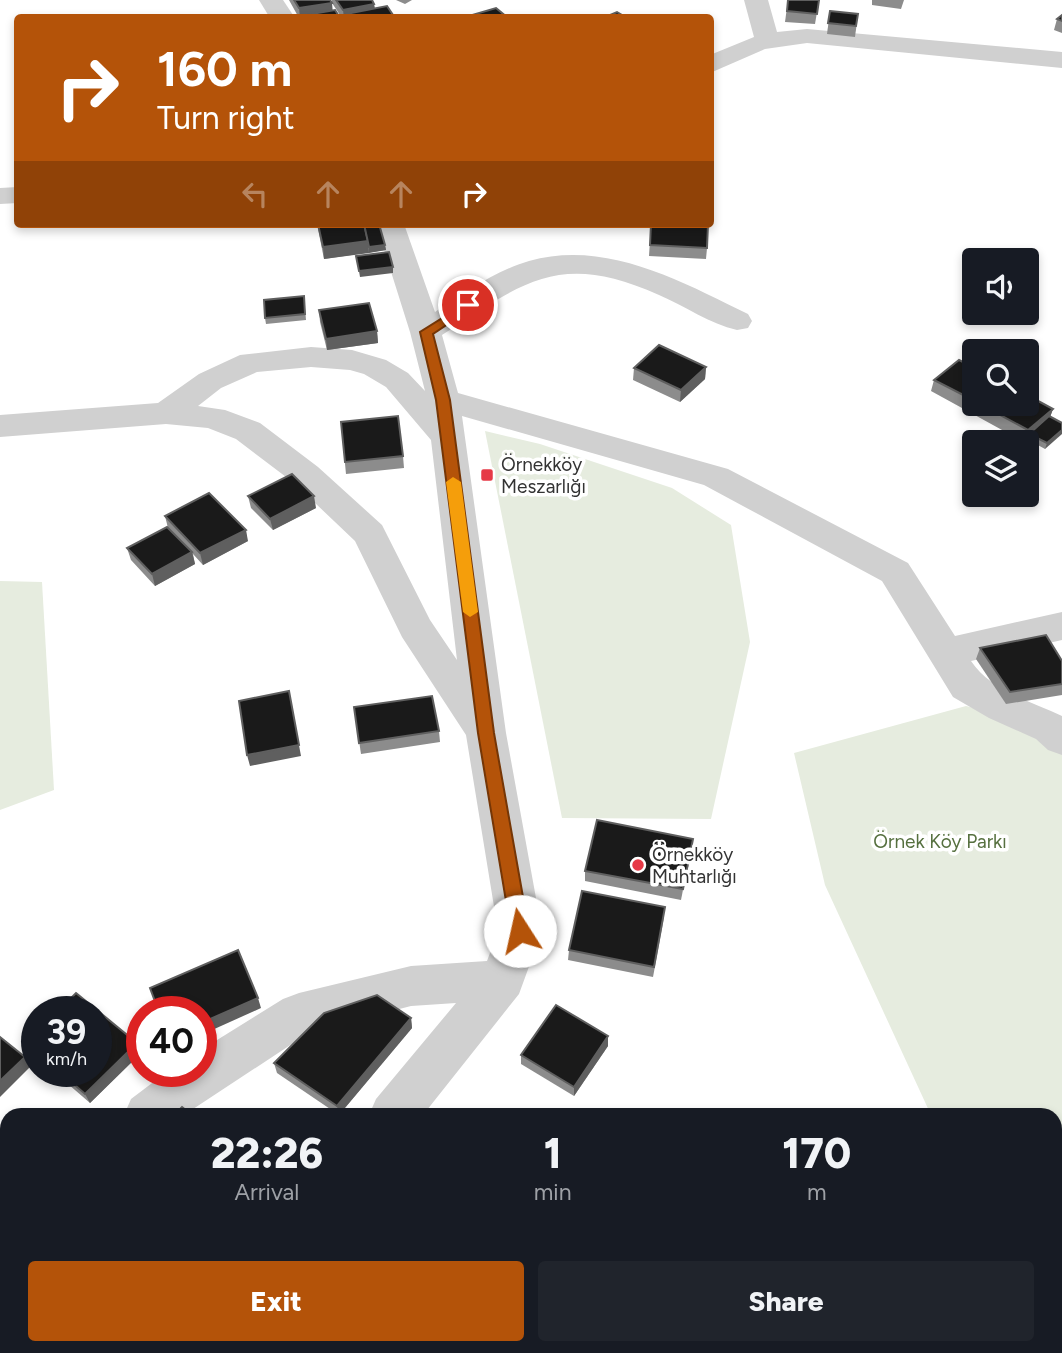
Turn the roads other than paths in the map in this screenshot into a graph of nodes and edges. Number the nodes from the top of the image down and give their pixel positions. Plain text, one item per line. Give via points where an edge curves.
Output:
1 (756, 0) edge
2 (767, 39) junction
3 (1062, 60) edge
4 (714, 64) edge
5 (391, 228) edge
6 (737, 321) dead end
7 (426, 332) junction
8 (443, 400) junction
9 (166, 413) junction
10 (0, 426) edge
11 (448, 438) junction
12 (1062, 626) edge
13 (947, 652) junction
14 (486, 733) junction
15 (1062, 739) edge
16 (503, 980) junction
17 (157, 1108) edge
18 (399, 1108) edge

1 - 2 street
2 - 3 street via 807,36
2 - 4 street
5 - 7 street
6 - 7 street via 630,273 566,264 540,267 502,284
7 - 8 street
8 - 11 street
8 - 13 street via 716,477 895,572
9 - 10 street
9 - 11 street via 210,382 251,362 311,357 352,360 397,380
9 - 14 street via 214,418 248,431 306,475 369,534 415,627
11 - 14 street
12 - 13 street
13 - 15 street via 967,686 1050,727
14 - 16 street via 520,931
16 - 17 street via 411,986 299,1014
16 - 18 street

